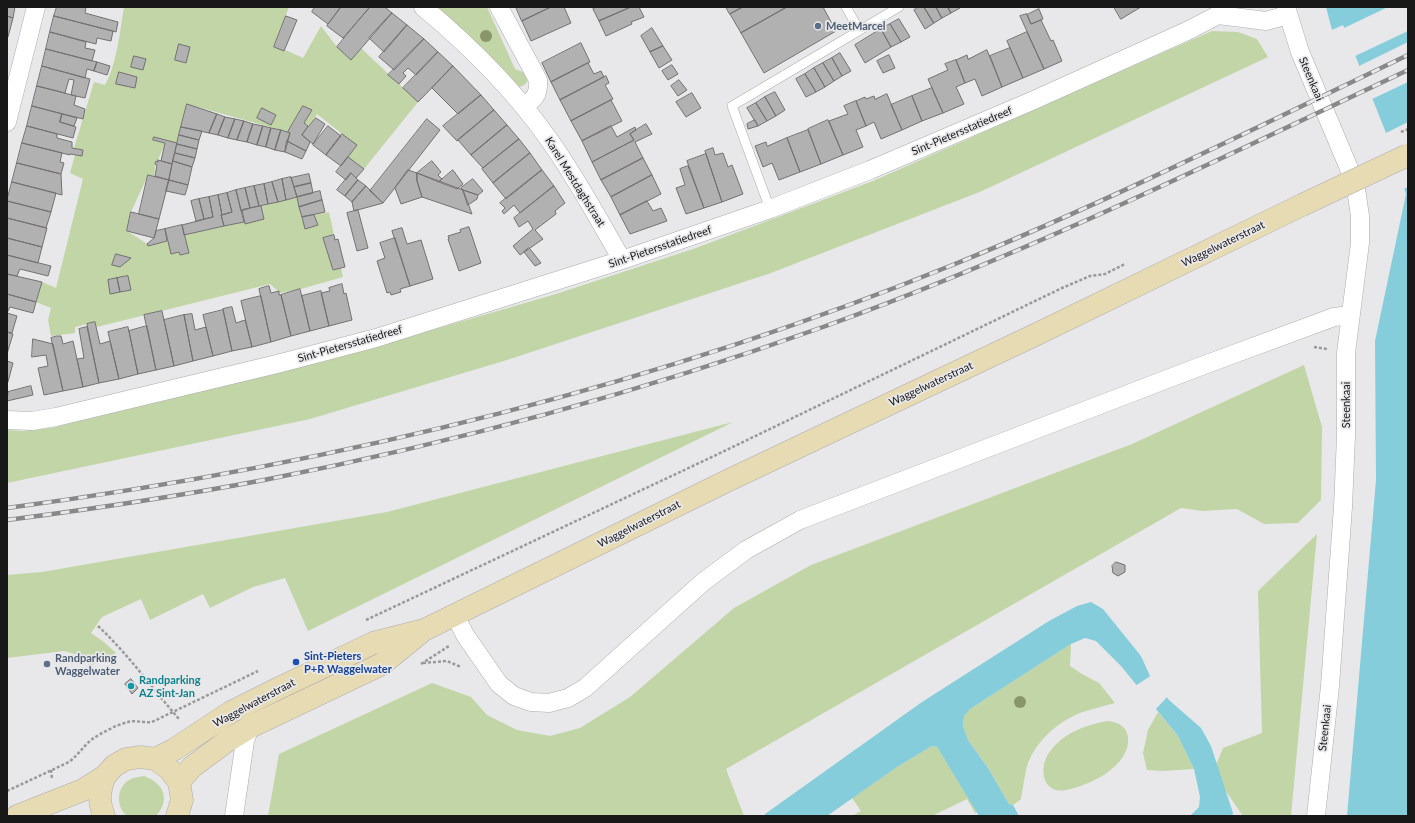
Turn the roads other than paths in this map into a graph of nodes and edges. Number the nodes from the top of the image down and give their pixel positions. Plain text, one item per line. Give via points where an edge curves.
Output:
1 (36, 7) edge
2 (423, 7) edge
3 (499, 7) edge
4 (846, 7) edge
5 (899, 7) edge
6 (1216, 11) edge
7 (1287, 11) edge
8 (859, 30) junction
9 (524, 107) junction
10 (7, 122) edge
11 (1408, 155) edge
12 (770, 209) junction
13 (622, 260) junction
14 (1350, 315) junction
15 (7, 420) edge
16 (455, 615) junction
17 (424, 630) junction
18 (250, 728) junction
19 (155, 759) junction
20 (105, 776) junction
21 (179, 782) junction
22 (17, 816) edge
23 (104, 816) edge
24 (177, 816) edge
25 (234, 816) edge
26 (1316, 816) edge

1 - 10 street
2 - 9 street, Karel Mestdaghstraat via 478,57
3 - 9 street via 538,80 535,98
4 - 8 lane
5 - 8 lane
6 - 7 street, Sint-Pietersstatiedreef via 1266,22
6 - 12 street, Sint-Pietersstatiedreef via 1187,31 1034,100 870,170
7 - 14 street, Steenkaai via 1300,52 1356,189 1360,243
8 - 12 lane via 732,106
9 - 13 street, Karel Mestdaghstraat via 578,184
11 - 16 main road, Waggelwaterstraat, bridge via 729,480
12 - 13 street, Sint-Pietersstatiedreef
13 - 15 street, Sint-Pietersstatiedreef via 376,338 277,364 56,417 32,421
14 - 16 street via 1334,317 1196,368 800,520 746,550 703,582 585,688 568,698 549,703 531,702 514,696 499,684 466,636
14 - 26 street, Steenkaai via 1346,353 1343,507 1330,686
16 - 17 main road, Waggelwaterstraat
17 - 18 main road, Waggelwaterstraat via 382,664
17 - 19 main road, Waggelwaterstraat via 373,643 231,712 175,749
18 - 21 main road, Waggelwaterstraat via 227,741 192,768
18 - 25 street via 245,741
19 - 20 main road via 126,759 114,766
19 - 21 main road via 169,769
20 - 22 main road via 83,790
20 - 23 main road via 100,790 100,805
21 - 24 main road via 182,800

